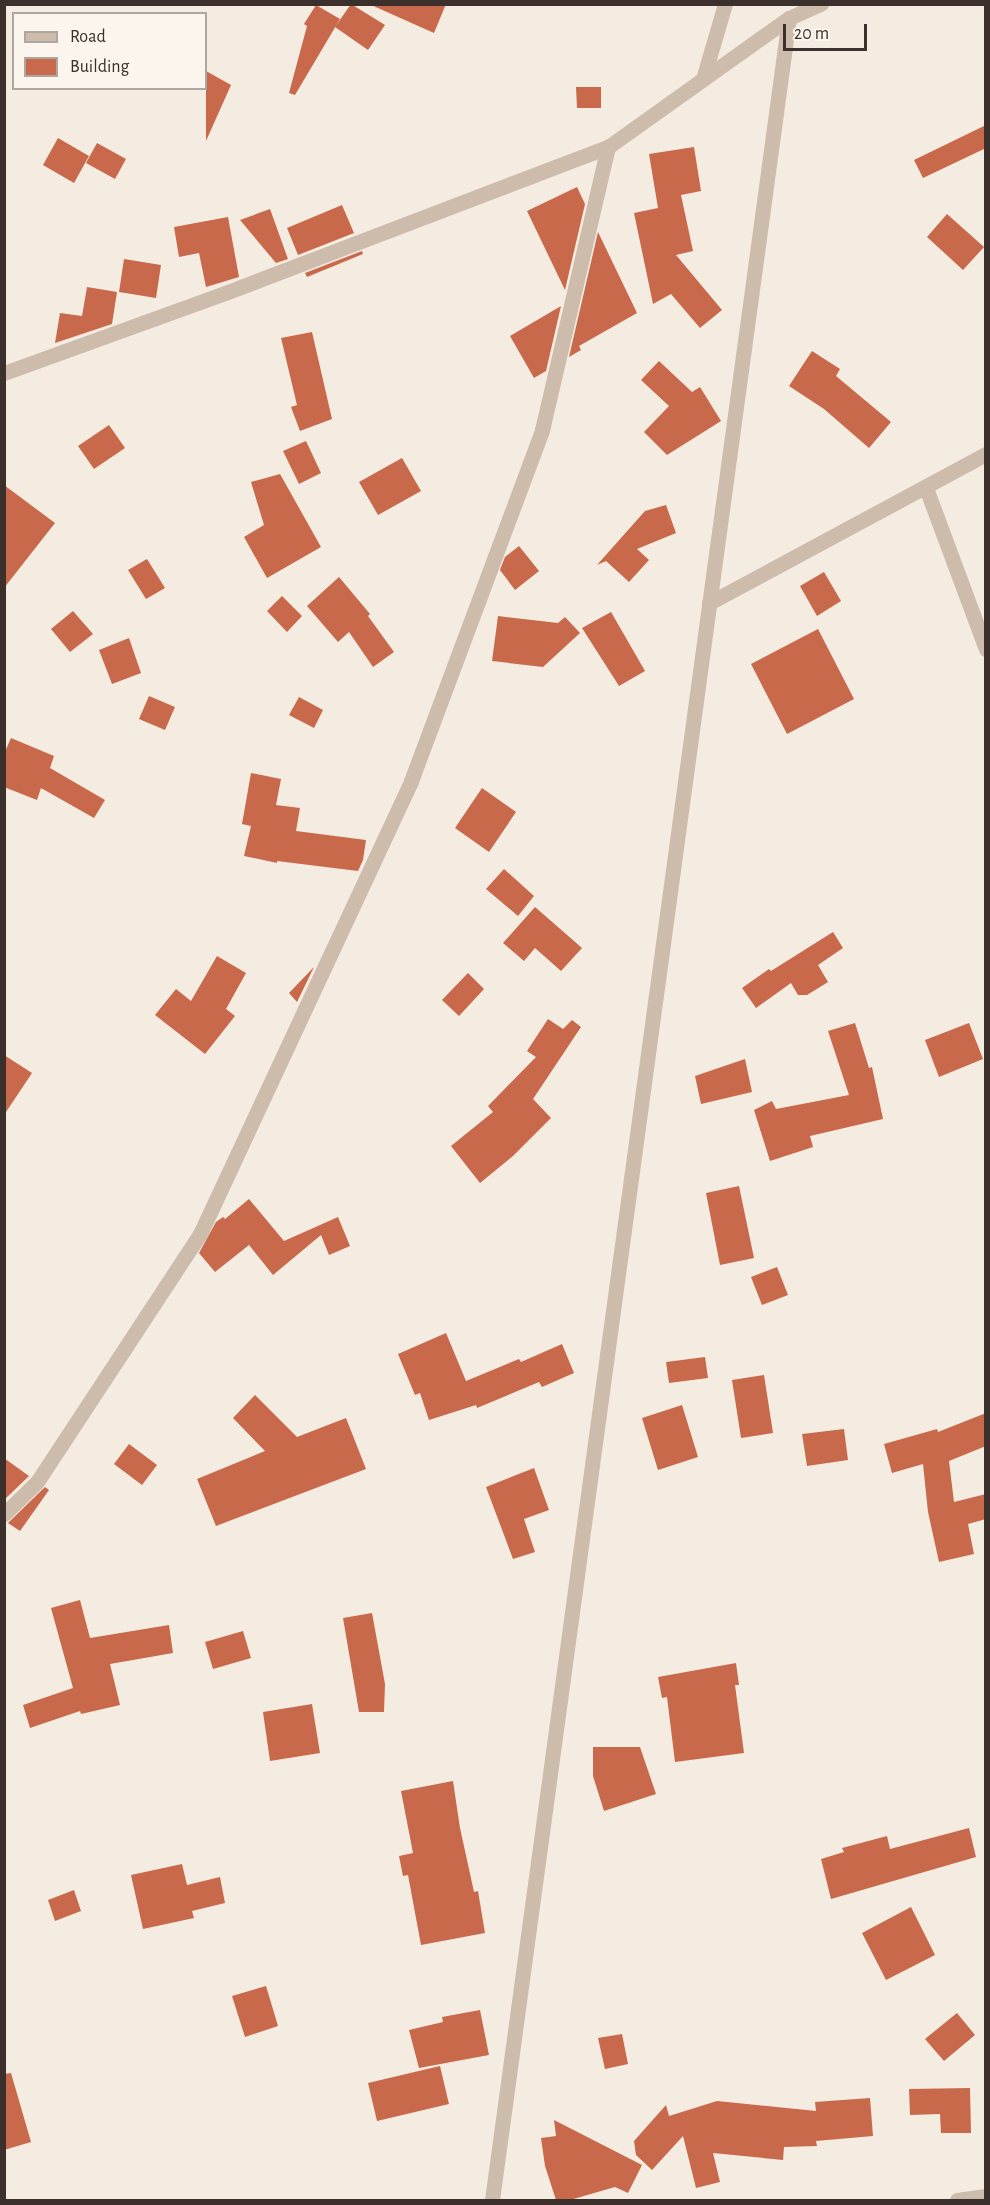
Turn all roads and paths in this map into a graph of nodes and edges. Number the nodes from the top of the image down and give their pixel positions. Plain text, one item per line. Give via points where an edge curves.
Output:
1 (724, 4) edge
2 (821, 4) edge
3 (789, 18) junction
4 (704, 79) junction
5 (608, 147) junction
6 (4, 373) edge
7 (986, 454) edge
8 (926, 488) junction
9 (710, 603) junction
10 (986, 649) edge
11 (4, 1514) edge
12 (986, 2196) edge
13 (492, 2200) edge
14 (957, 2200) edge

1 - 4 street
2 - 3 street
3 - 4 street
3 - 9 street
4 - 5 street
5 - 6 street
5 - 11 street via 542,430 411,781 200,1234 37,1482
7 - 8 street
8 - 9 street
8 - 10 street
9 - 13 street
12 - 14 street

